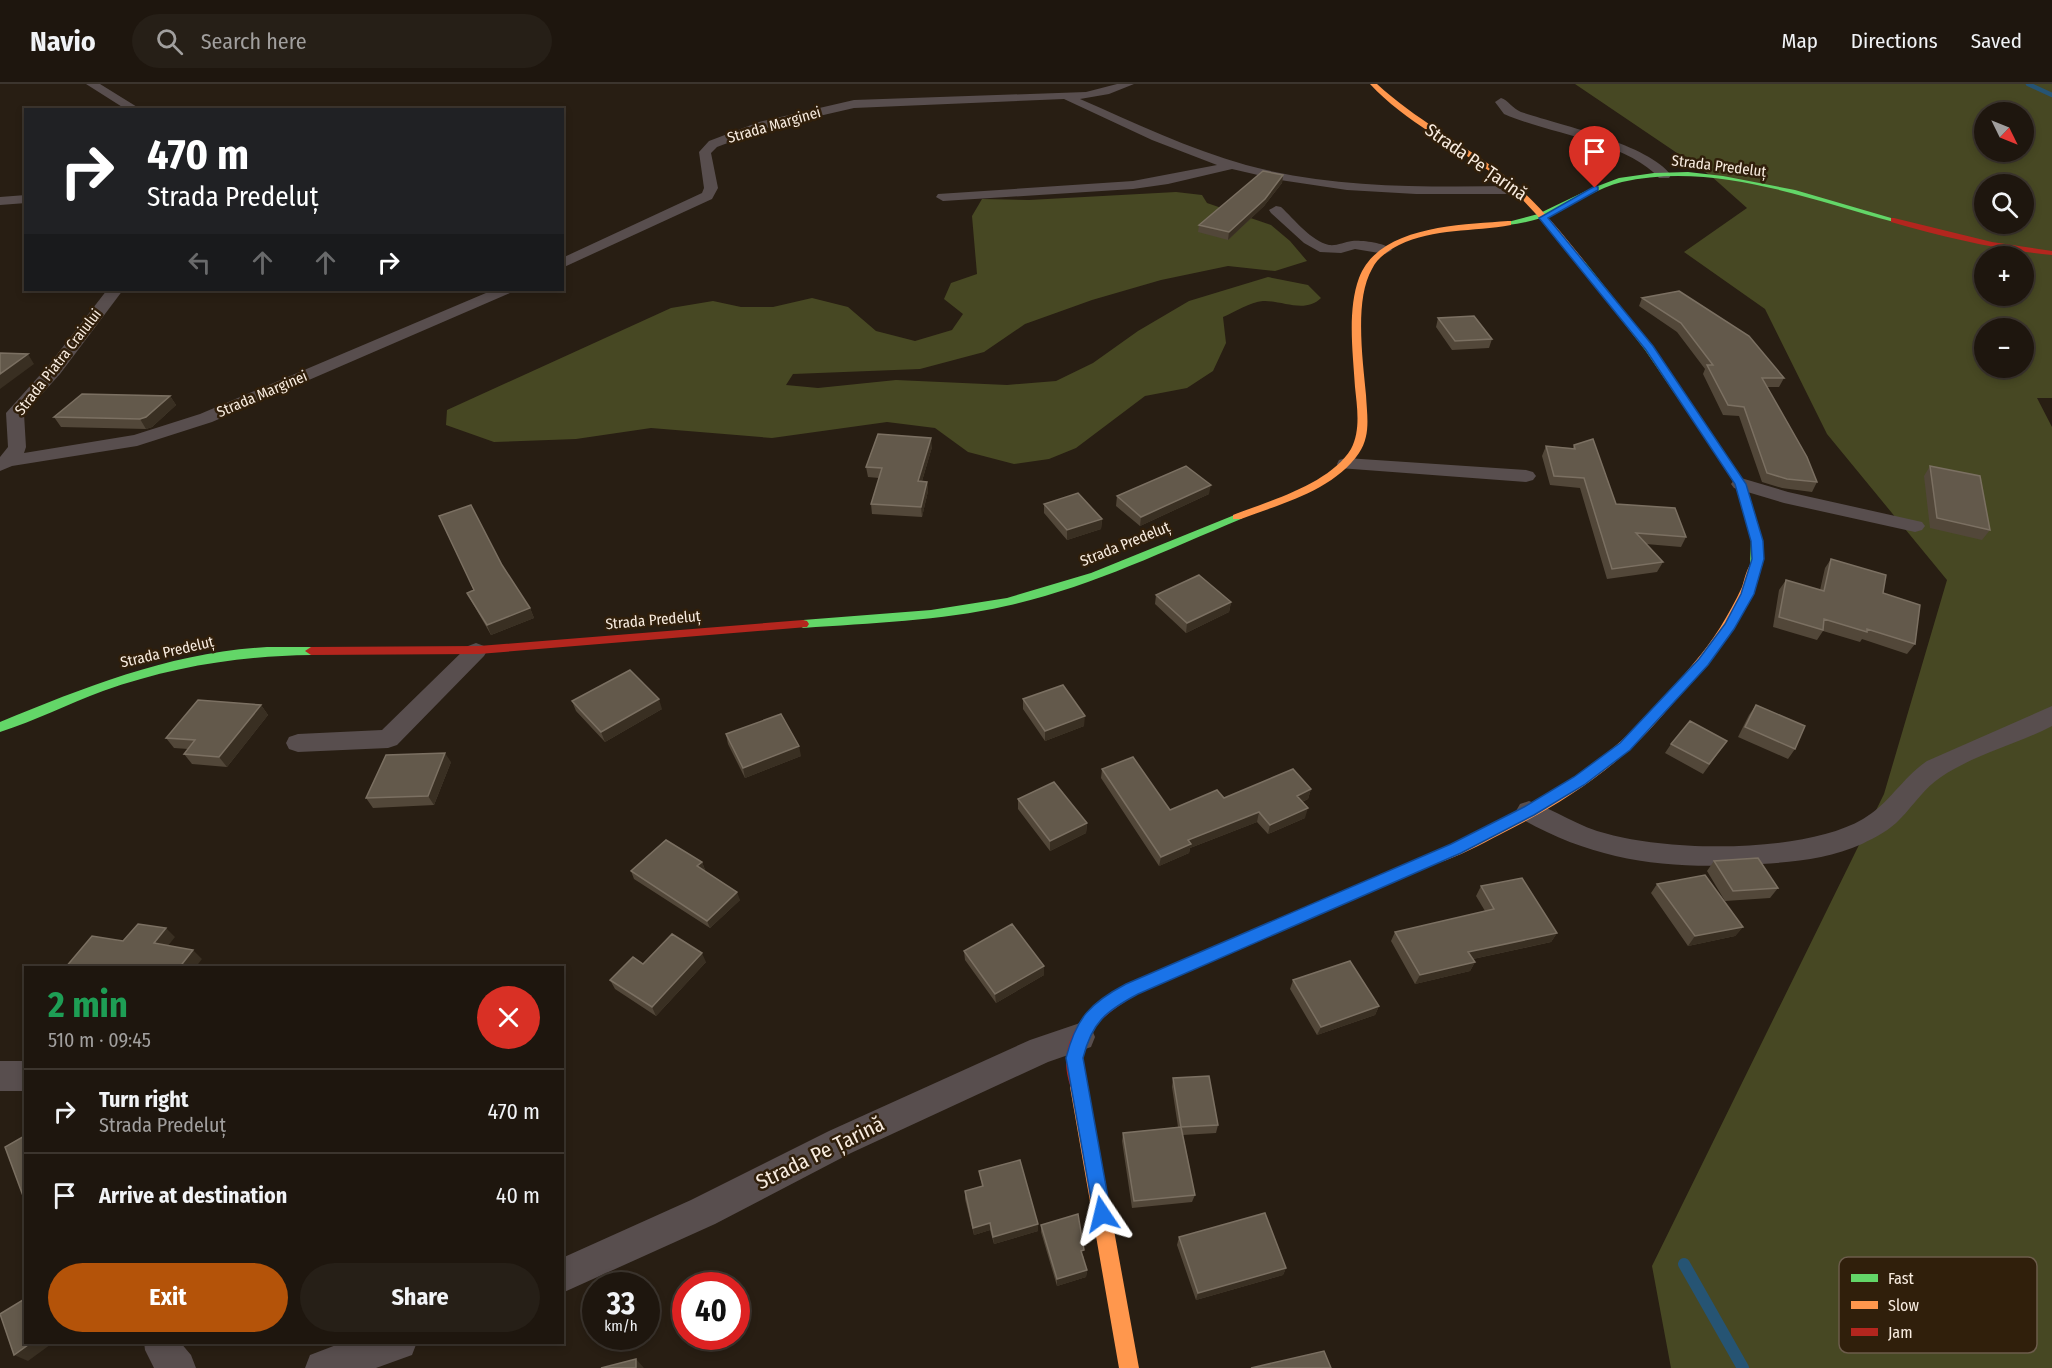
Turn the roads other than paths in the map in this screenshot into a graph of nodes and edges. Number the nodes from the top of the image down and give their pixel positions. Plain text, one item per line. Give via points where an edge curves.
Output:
1 (92, 84) edge
2 (1128, 84) edge
3 (1373, 84) edge
4 (1003, 85) edge
5 (1065, 96) junction
6 (1051, 97) junction
7 (1500, 102) dead end
8 (133, 108) edge
9 (1233, 165) junction
10 (1664, 175) junction
11 (1519, 190) junction
12 (943, 197) dead end
13 (24, 199) edge
14 (0, 201) edge
15 (1276, 210) dead end
16 (1543, 218) junction
17 (1384, 250) junction
18 (2052, 253) edge
19 (564, 263) edge
20 (114, 291) edge
21 (503, 291) edge
22 (3, 463) edge
23 (1346, 465) junction
24 (1526, 476) dead end
25 (1741, 484) junction
26 (1915, 526) dead end
27 (476, 651) junction
28 (2052, 715) edge
29 (0, 727) edge
30 (298, 743) dead end
31 (1529, 811) junction
32 (1080, 1037) junction
33 (0, 1076) edge
34 (24, 1076) edge
35 (564, 1275) edge
36 (162, 1344) edge
37 (393, 1344) edge
38 (178, 1368) edge
39 (323, 1368) edge
40 (1129, 1368) edge

1 - 8 street
2 - 5 street, Strada Marginei via 1105,92
3 - 11 main road, Strada Pe Țarină via 1393,105
4 - 6 street, Strada Marginei
5 - 6 street, Strada Marginei
5 - 9 street via 1162,140
6 - 19 street, Strada Marginei via 854,104 763,125 713,144 705,152 711,188 707,195
7 - 10 street via 1517,115 1646,158
9 - 11 street via 1306,180 1391,189
9 - 12 street via 1133,185
10 - 16 main road, Strada Predeluț via 1609,183
10 - 18 main road, Strada Predeluț via 1712,178 1766,188 1972,242
11 - 16 main road, Strada Pe Țarină
13 - 14 street
15 - 17 street via 1325,249 1354,246
16 - 17 main road, Strada Predeluț via 1435,232
16 - 25 main road, Strada Pe Țarină via 1650,348
17 - 23 main road, Strada Predeluț via 1373,259 1362,280 1362,428 1355,453
20 - 22 street, Strada Piatra Craiului via 54,370 15,413 12,421 17,450
21 - 22 street, Strada Marginei via 206,418 137,440
23 - 24 street
23 - 27 main road, Strada Predeluț via 1301,491 1110,569 1006,602 936,613
25 - 26 street
25 - 31 main road, Strada Pe Țarină via 1757,541 1758,559 1748,594 1730,626 1704,662 1625,746 1579,781
27 - 29 main road, Strada Predeluț via 265,653 187,661 83,692
27 - 30 street via 388,739
28 - 31 street via 1950,759 1924,775 1885,818 1851,837 1808,850 1678,857 1615,848 1572,835
31 - 32 main road, Strada Pe Țarină via 1456,849 1132,989 1108,1002 1089,1020
32 - 35 street, Strada Pe Țarină via 1041,1050 840,1142 703,1212
32 - 40 main road, Strada Pe Țarină via 1074,1058
33 - 34 street
36 - 38 street
37 - 39 street

